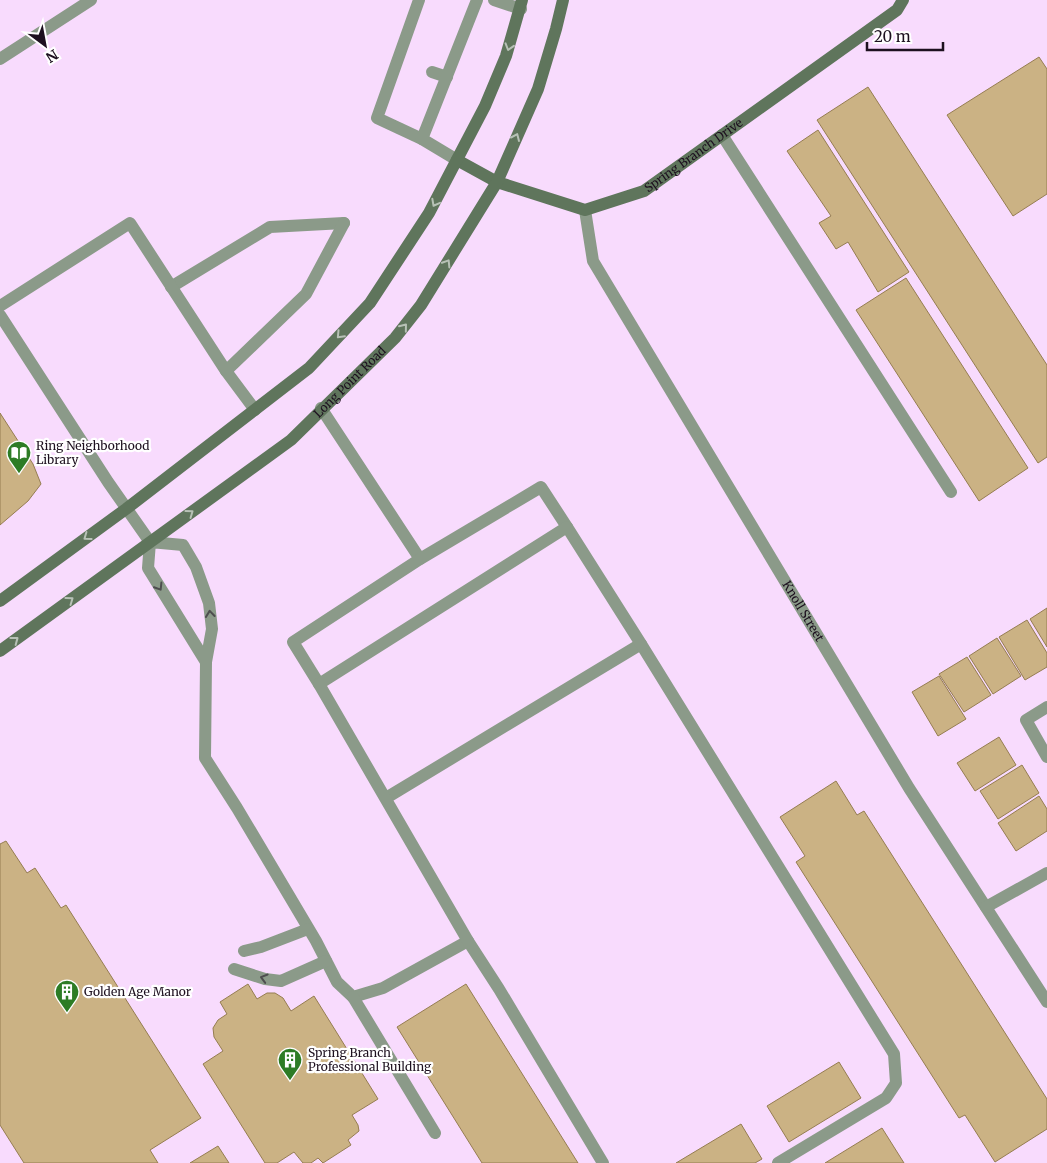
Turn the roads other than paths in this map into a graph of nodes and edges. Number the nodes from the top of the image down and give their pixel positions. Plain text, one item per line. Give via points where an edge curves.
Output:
1 (91, 0) edge
2 (419, 0) edge
3 (477, 0) edge
4 (494, 0) edge
5 (563, 0) edge
6 (903, 0) edge
7 (522, 5) edge
8 (0, 59) edge
9 (432, 72) dead end
10 (447, 77) junction
11 (722, 135) junction
12 (422, 139) junction
13 (457, 160) junction
14 (497, 182) junction
15 (586, 210) junction
16 (171, 287) junction
17 (0, 306) edge
18 (0, 315) edge
19 (226, 372) junction
20 (321, 408) junction
21 (255, 410) junction
22 (951, 492) dead end
23 (126, 509) junction
24 (567, 527) junction
25 (150, 542) junction
26 (420, 559) junction
27 (0, 601) edge
28 (641, 644) junction
29 (0, 651) edge
30 (206, 662) junction
31 (319, 684) junction
32 (1047, 707) edge
33 (1047, 756) edge
34 (386, 798) junction
35 (1047, 873) edge
36 (986, 908) junction
37 (308, 929) junction
38 (468, 940) junction
39 (244, 951) dead end
40 (326, 961) junction
41 (234, 969) dead end
42 (353, 997) junction
43 (1047, 1002) edge
44 (435, 1133) dead end
45 (602, 1163) edge
46 (778, 1163) edge

1 - 8 street
2 - 12 street via 403,61 377,118
3 - 10 street
4 - 7 street
14 -> 5 main road, Long Point Road via 538,89
6 - 11 main road, Spring Branch Drive via 897,10
7 -> 13 main road via 506,56
9 - 10 street
10 - 12 street
11 - 15 main road, Spring Branch Drive via 644,191
11 - 22 street
12 - 13 street
13 - 14 main road
13 -> 21 main road via 429,213 370,303 309,368
14 - 15 main road
20 -> 14 main road, Long Point Road via 395,338 421,305
15 - 36 street, Knoll Street via 593,261 909,788
16 - 17 street via 130,223
16 - 19 street
16 - 19 street via 270,227 344,222 306,294
18 - 23 street
19 - 21 street
25 -> 20 main road, Long Point Road via 291,440
20 - 26 street
21 - 23 main road
23 - 25 street
23 -> 27 main road
24 - 26 street via 541,487
24 - 28 street
24 - 31 street
29 -> 25 main road, Long Point Road
25 -> 30 street via 148,568
30 -> 25 street via 212,629 209,602 196,568 183,545
26 - 31 street via 293,642
28 - 34 street
28 - 46 street via 894,1054 896,1083 886,1098
30 - 37 street via 205,758
31 - 34 street
32 - 33 street via 1026,720
34 - 38 street
35 - 36 street
36 - 43 street, Knoll Street
37 - 39 street
37 - 40 street
38 - 42 street via 383,988
38 - 45 street
40 -> 41 street via 281,981
40 - 42 street via 337,982
42 - 44 street

